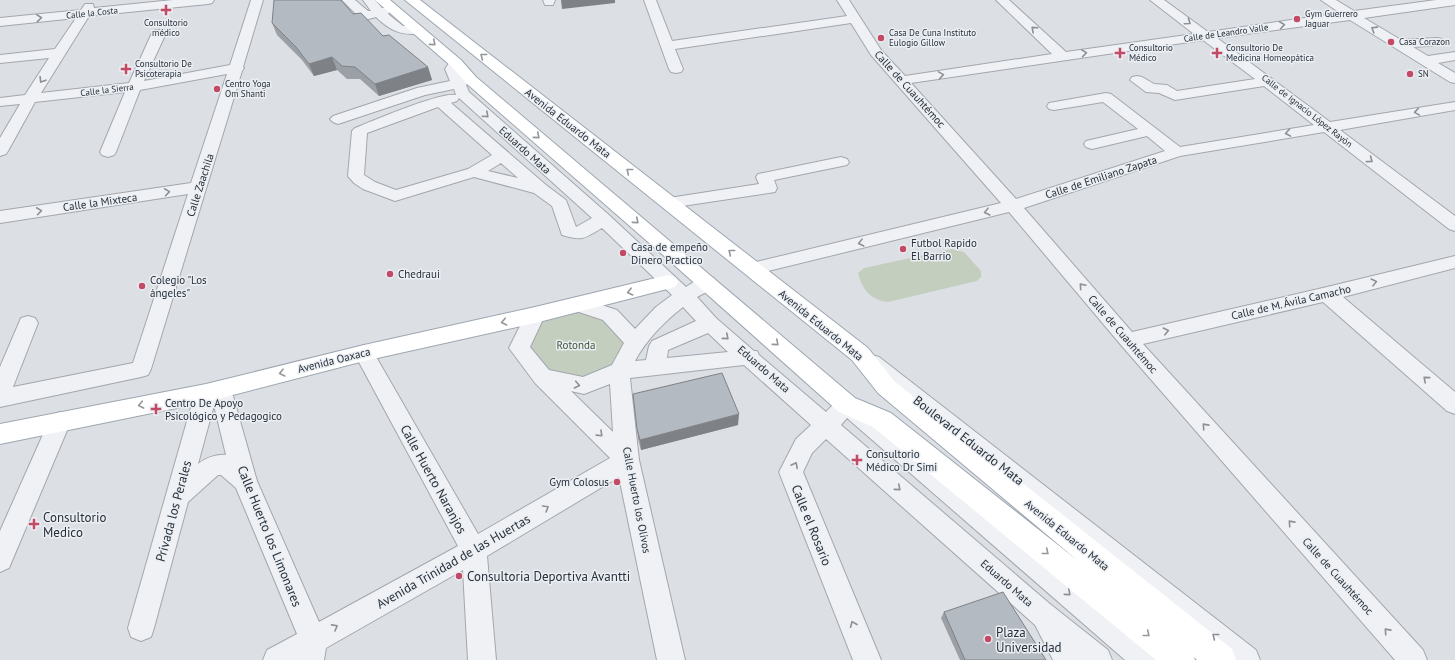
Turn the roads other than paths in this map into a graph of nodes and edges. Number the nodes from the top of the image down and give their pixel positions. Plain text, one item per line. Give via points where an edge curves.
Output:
1 (93, 0) edge
2 (208, 0) edge
3 (257, 0) edge
4 (348, 0) edge
5 (369, 0) edge
6 (412, 0) edge
7 (650, 0) edge
8 (843, 0) edge
9 (1002, 0) edge
10 (1156, 0) edge
11 (1327, 0) edge
12 (1455, 0) edge
13 (384, 7) edge
14 (84, 14) junction
15 (1351, 15) junction
16 (854, 19) junction
17 (0, 22) edge
18 (159, 34) dead end
19 (1207, 36) junction
20 (1437, 42) dead end
21 (1398, 44) junction
22 (667, 46) junction
23 (59, 53) junction
24 (1063, 56) junction
25 (1455, 56) edge
26 (0, 59) edge
27 (1424, 61) junction
28 (237, 68) junction
29 (676, 69) dead end
30 (1455, 79) edge
31 (903, 80) junction
32 (1137, 80) dead end
33 (1267, 81) junction
34 (464, 86) junction
35 (134, 87) junction
36 (30, 99) junction
37 (0, 102) edge
38 (440, 102) junction
39 (544, 104) junction
40 (1054, 106) dead end
41 (1455, 106) edge
42 (338, 119) dead end
43 (1326, 127) junction
44 (1150, 131) junction
45 (1092, 144) dead end
46 (0, 151) edge
47 (108, 152) dead end
48 (1177, 152) junction
49 (503, 156) junction
50 (841, 162) dead end
51 (474, 172) junction
52 (199, 187) junction
53 (540, 190) junction
54 (577, 196) junction
55 (669, 203) junction
56 (560, 204) junction
57 (1013, 206) junction
58 (0, 217) edge
59 (603, 219) junction
60 (1455, 225) edge
61 (1455, 262) edge
62 (752, 270) junction
63 (707, 283) junction
64 (676, 289) junction
65 (1327, 294) junction
66 (577, 304) junction
67 (535, 315) junction
68 (709, 322) junction
69 (28, 324) dead end
70 (1128, 340) junction
71 (635, 342) junction
72 (364, 353) junction
73 (860, 354) junction
74 (750, 357) junction
75 (655, 367) junction
76 (619, 371) junction
77 (542, 377) junction
78 (213, 391) junction
79 (0, 393) edge
80 (0, 398) edge
81 (847, 405) junction
82 (1455, 405) edge
83 (60, 421) junction
84 (827, 425) junction
85 (0, 434) edge
86 (627, 460) junction
87 (246, 480) junction
88 (177, 496) junction
89 (474, 550) junction
90 (0, 560) edge
91 (1041, 612) junction
92 (141, 628) dead end
93 (311, 650) edge
94 (1172, 652) edge
95 (277, 660) edge
96 (482, 660) edge
97 (671, 660) edge
98 (867, 660) edge
99 (1068, 660) edge
100 (1098, 660) edge
101 (1221, 660) edge
102 (1246, 660) edge
103 (1413, 660) edge

1 - 14 street
2 - 14 street, Calle la Costa
3 - 28 street, Calle Zaachila
4 - 13 street via 365,16
5 - 13 street
39 -> 6 main road, Avenida Eduardo Mata
7 - 22 street
8 - 16 street, Calle de Cuauhtémoc
24 -> 9 street
10 -> 19 street, Calle de Ignacio López Rayón
11 - 15 street
12 - 15 street, Calle de Leandro Valle
13 -> 34 main road, Avenida Eduardo Mata via 456,63
17 -> 14 street, Calle la Costa
14 - 23 street
19 -> 15 street, Calle de Leandro Valle
21 -> 15 street
16 - 22 street
16 - 31 street, Calle de Cuauhtémoc via 876,52
18 - 35 street
24 -> 19 street, Calle de Leandro Valle
19 - 33 street, Calle de Ignacio López Rayón
20 - 21 street
21 - 27 street
22 - 29 street
23 - 26 street
23 -> 36 street
31 -> 24 street, Calle de Leandro Valle
25 - 27 street
27 - 30 street
28 - 35 street, Calle la Sierra
28 - 52 street, Calle Zaachila
31 - 57 street, Calle de Cuauhtémoc
32 - 33 street via 1151,89 1162,88 1175,96
33 - 43 street, Calle de Ignacio López Rayón
34 - 38 street
34 - 39 main road via 489,74 497,74 528,98
34 - 42 street via 422,91
34 -> 54 street, Eduardo Mata
34 -> 63 main road, Avenida Eduardo Mata
35 - 36 street, Calle la Sierra
35 - 47 street
36 - 37 street, Calle la Sierra
36 - 46 street
38 - 49 street
38 - 51 street via 360,131 356,176 369,185 395,196
55 -> 39 main road, Avenida Eduardo Mata
40 - 44 street via 1106,97
41 -> 43 street, Calle de Emiliano Zapata
43 -> 48 street, Calle de Emiliano Zapata
43 -> 60 street, Calle de Ignacio López Rayón
44 - 45 street
44 - 48 street
48 - 57 street, Calle de Emiliano Zapata
49 - 51 street
49 - 53 street
50 - 55 street via 764,177 769,188
51 - 53 street
58 -> 52 street, Calle la Mixteca
52 - 80 street, Calle Zaachila via 141,370
53 - 56 street
54 - 56 street
54 - 59 street, Eduardo Mata
62 -> 55 main road, Avenida Eduardo Mata
56 - 59 street via 568,231 579,234
57 -> 62 street, Calle de Emiliano Zapata
70 -> 57 street, Calle de Cuauhtémoc
59 - 64 street, Eduardo Mata
65 -> 61 street, Calle de M. Ávila Camacho
62 - 73 main road, Avenida Eduardo Mata
63 - 64 street
63 -> 81 main road, Avenida Eduardo Mata
64 -> 66 main road, Avenida Oaxaca
64 - 68 street, Eduardo Mata
64 - 71 street via 662,312
70 -> 65 street, Calle de M. Ávila Camacho
82 -> 65 street
66 - 67 main road, Avenida Oaxaca
66 - 71 street via 610,315
67 -> 72 main road, Avenida Oaxaca
67 - 77 street via 519,348
68 -> 74 street, Eduardo Mata
68 - 75 street via 697,330 659,346
69 - 79 street
103 -> 70 street, Calle de Cuauhtémoc
71 - 76 street
72 -> 78 main road, Avenida Oaxaca
72 - 89 street, Calle Huerto Naranjos
73 - 94 main road, Avenida Eduardo Mata via 886,387
102 -> 73 street, Boulevard Eduardo Mata
74 - 75 street
74 - 84 street, Eduardo Mata
75 - 76 street
77 -> 76 street via 584,386
76 - 86 street, Calle Huerto los Olivos
77 -> 86 street
78 -> 83 main road, Avenida Oaxaca
78 - 87 street, Calle Huerto los Limonares
78 - 88 street, Privada los Perales
81 - 84 street, Calle el Rosario
81 -> 94 main road, Avenida Eduardo Mata via 882,420
83 - 85 main road, Avenida Oaxaca
83 - 90 street
84 -> 91 street, Eduardo Mata
98 -> 84 street, Calle el Rosario via 791,472 804,446
89 -> 86 street, Avenida Trinidad de las Huertas
86 - 97 street, Calle Huerto los Olivos
87 - 88 street via 225,464 211,467
87 - 93 street, Calle Huerto los Limonares
88 - 92 street, Privada los Perales
93 -> 89 street, Avenida Trinidad de las Huertas
89 - 96 street, Calle Huerto Naranjos
91 - 99 street
91 - 100 street, Eduardo Mata
93 - 95 street, Avenida Trinidad de las Huertas
94 - 101 main road, Avenida Eduardo Mata

